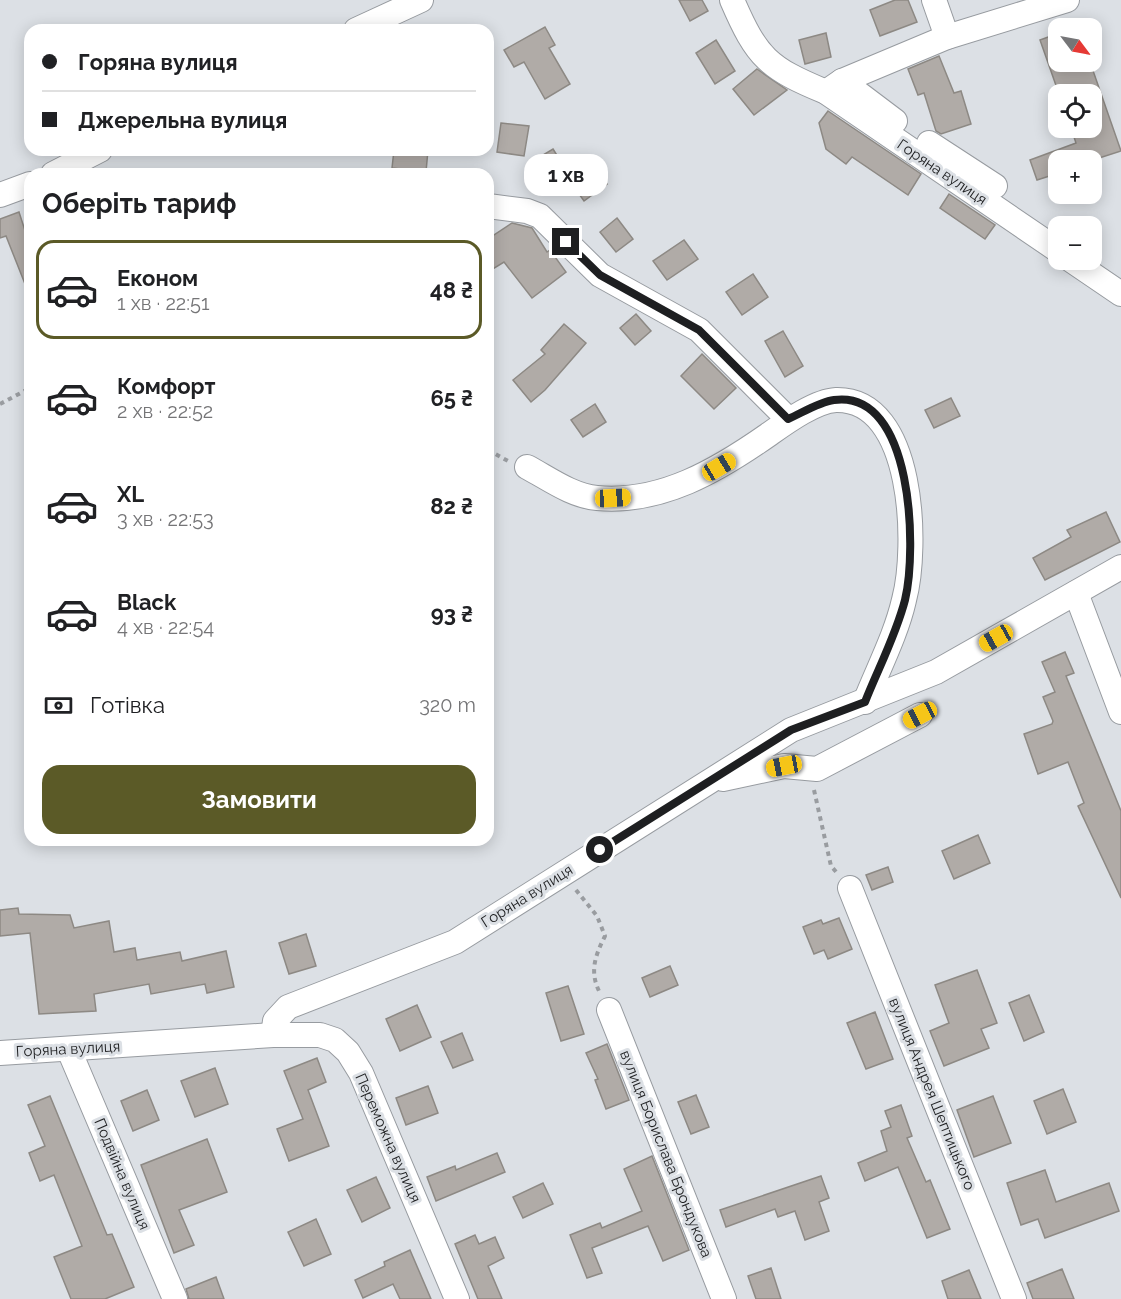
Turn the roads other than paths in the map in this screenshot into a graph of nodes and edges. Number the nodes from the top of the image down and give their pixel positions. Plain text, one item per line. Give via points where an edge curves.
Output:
1 (421, 0) edge
2 (732, 0) edge
3 (934, 0) edge
4 (1067, 0) edge
5 (369, 24) edge
6 (947, 37) junction
7 (834, 86) junction
8 (88, 156) edge
9 (65, 168) edge
10 (24, 186) edge
11 (995, 186) dead end
12 (0, 195) edge
13 (494, 207) edge
14 (1048, 243) edge
15 (1086, 270) edge
16 (1121, 294) edge
17 (788, 419) junction
18 (527, 467) dead end
19 (1121, 567) edge
20 (1076, 593) junction
21 (865, 702) junction
22 (1121, 712) edge
23 (920, 715) dead end
24 (711, 781) junction
25 (850, 888) road end
26 (609, 1010) road end
27 (273, 1035) junction
28 (69, 1050) junction
29 (0, 1053) edge
30 (175, 1299) edge
31 (457, 1299) edge
32 (724, 1299) edge
33 (1014, 1299) edge

1 - 5 street
2 - 7 street via 754,46 769,64 789,76
3 - 6 street
4 - 6 street
6 - 7 street
7 - 11 street
7 - 14 street, Горяна вулиця
8 - 9 street
10 - 12 street
13 - 17 street via 540,216 600,275 699,330
15 - 16 street
17 - 18 street via 699,479 630,497 596,498 573,492
17 - 21 street via 835,400 856,402 876,415 902,460 911,530 911,569 904,602
19 - 20 street, Горяна вулиця
20 - 21 street, Горяна вулиця via 936,672
20 - 22 street
21 - 24 street, Горяна вулиця via 791,730
23 - 24 street via 817,769 784,766
24 - 27 street, Горяна вулиця via 455,942 288,1007 275,1021
25 - 33 street, вулиця Андрея Шептицького
26 - 32 street, вулиця Борислава Брондукова
27 - 28 street, Горяна вулиця
27 - 31 street, Переможна вулиця via 320,1035 335,1040 348,1052 374,1102
28 - 29 street, Горяна вулиця
28 - 30 street, Подвійна вулиця

